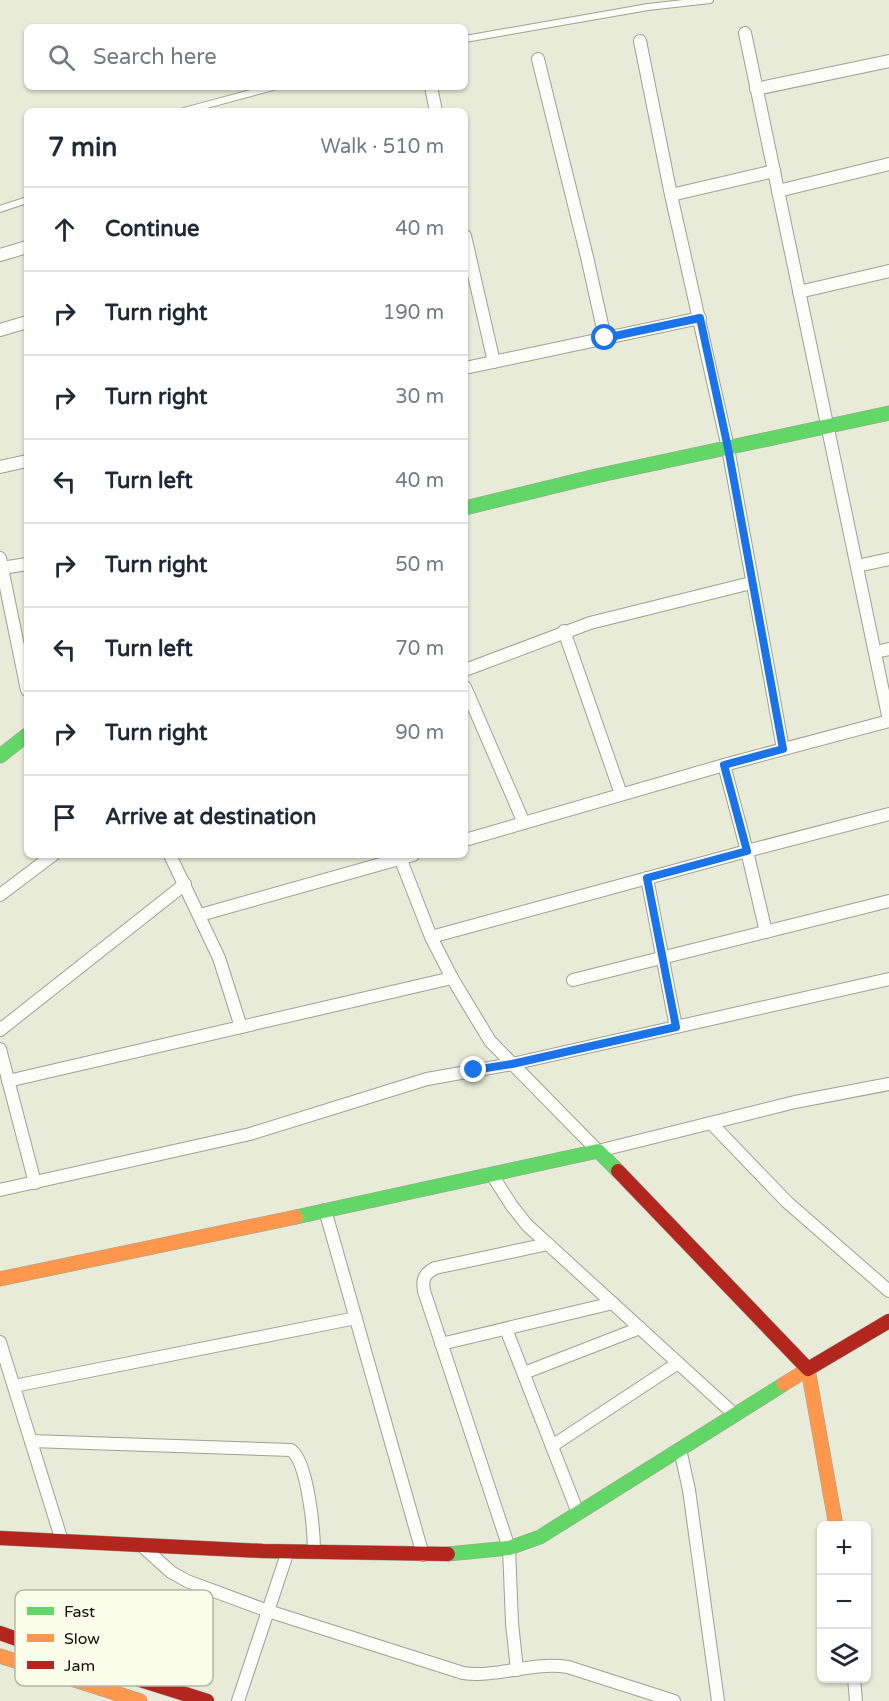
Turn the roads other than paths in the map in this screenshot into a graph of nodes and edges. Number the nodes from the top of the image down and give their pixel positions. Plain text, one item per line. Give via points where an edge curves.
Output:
1 (710, 0) edge
2 (745, 33) dead end
3 (468, 38) edge
4 (640, 41) dead end
5 (538, 59) dead end
6 (889, 62) edge
7 (756, 89) junction
8 (262, 90) edge
9 (432, 90) edge
10 (195, 108) edge
11 (435, 108) edge
12 (889, 164) edge
13 (774, 171) junction
14 (778, 191) junction
15 (671, 195) junction
16 (24, 201) edge
17 (0, 209) edge
18 (24, 248) edge
19 (468, 249) edge
20 (0, 255) edge
21 (889, 271) edge
22 (799, 292) junction
23 (700, 318) junction
24 (24, 323) edge
25 (0, 330) edge
26 (605, 338) junction
27 (494, 362) junction
28 (468, 367) edge
29 (889, 413) edge
30 (827, 426) junction
31 (728, 448) junction
32 (24, 462) edge
33 (0, 467) edge
34 (468, 507) edge
35 (889, 559) edge
36 (1, 563) edge
37 (24, 564) edge
38 (857, 566) junction
39 (751, 583) junction
40 (564, 631) junction
41 (889, 649) edge
42 (875, 652) junction
43 (468, 669) edge
44 (24, 675) edge
45 (468, 694) edge
46 (889, 721) edge
47 (24, 737) edge
48 (783, 749) junction
49 (0, 756) edge
50 (724, 765) junction
51 (621, 794) junction
52 (889, 814) edge
53 (524, 823) junction
54 (468, 839) edge
55 (747, 851) junction
56 (48, 858) edge
57 (172, 858) edge
58 (397, 858) edge
59 (405, 858) edge
60 (647, 878) junction
61 (185, 884) junction
62 (0, 895) edge
63 (889, 901) edge
64 (200, 915) junction
65 (766, 932) junction
66 (431, 937) junction
67 (663, 958) junction
68 (452, 978) junction
69 (889, 979) edge
70 (573, 980) dead end
71 (241, 1027) junction
72 (676, 1027) junction
73 (0, 1030) edge
74 (0, 1050) edge
75 (512, 1064) junction
76 (8, 1081) junction
77 (889, 1084) edge
78 (711, 1123) junction
79 (598, 1151) junction
80 (492, 1175) junction
81 (35, 1183) junction
82 (0, 1190) edge
83 (325, 1210) junction
84 (548, 1244) junction
85 (0, 1279) edge
86 (889, 1292) edge
87 (613, 1303) junction
88 (356, 1318) junction
89 (889, 1321) edge
90 (639, 1328) junction
91 (506, 1329) junction
92 (0, 1342) edge
93 (441, 1344) junction
94 (678, 1363) junction
95 (808, 1369) junction
96 (524, 1373) junction
97 (14, 1386) junction
98 (735, 1415) junction
99 (31, 1441) junction
100 (552, 1446) junction
101 (680, 1449) junction
102 (578, 1513) junction
103 (835, 1521) edge
104 (0, 1538) edge
105 (62, 1541) junction
106 (140, 1545) junction
107 (508, 1548) junction
108 (288, 1551) junction
109 (314, 1552) junction
110 (423, 1555) junction
111 (211, 1590) edge
112 (213, 1591) edge
113 (268, 1611) junction
114 (0, 1633) edge
115 (15, 1638) edge
116 (0, 1656) edge
117 (15, 1661) edge
118 (517, 1670) junction
119 (854, 1683) edge
120 (93, 1686) edge
121 (160, 1686) edge
122 (140, 1701) edge
123 (207, 1701) edge
124 (238, 1701) edge
125 (674, 1701) edge
126 (718, 1701) edge
127 (856, 1701) edge

1 - 3 lane
2 - 7 street
4 - 15 street
5 - 26 street
6 - 7 street
7 - 13 street
8 - 10 lane
9 - 11 street
12 - 14 street
13 - 14 street
13 - 15 street
14 - 22 street
15 - 23 street
16 - 17 lane
18 - 20 street
19 - 27 street
21 - 22 street
22 - 30 street
23 - 26 street
23 - 31 street
24 - 25 street
26 - 27 street
27 - 28 street
29 - 30 street
30 - 31 street
30 - 38 street
31 - 34 street
31 - 39 street
32 - 33 street
35 - 38 street
36 - 37 street
36 - 44 street
38 - 42 street
39 - 40 street
39 - 48 street
40 - 43 street
40 - 51 street
41 - 42 street
42 - 46 street
45 - 53 street
46 - 48 street
47 - 49 street
48 - 50 street
50 - 51 street
50 - 55 street
51 - 53 street
52 - 55 street
53 - 54 street
55 - 60 street
55 - 65 street
56 - 62 street
57 - 61 street
58 - 64 street
59 - 66 street
60 - 66 street
60 - 67 street
61 - 64 street
61 - 73 street
63 - 65 street
64 - 71 street via 219,958
65 - 67 street
66 - 68 street
67 - 70 street
67 - 72 street
68 - 71 street
68 - 75 street via 490,1041
69 - 72 street
71 - 76 street
72 - 75 street
74 - 76 street
75 - 79 street
75 - 81 street via 427,1079 250,1134
76 - 81 street
77 - 78 street
78 - 79 street
78 - 86 street via 787,1202
79 - 80 street
79 - 95 street
80 - 83 street
80 - 84 street via 527,1225
81 - 82 street
83 - 85 street
83 - 88 street
84 - 87 street
84 - 93 street via 426,1273 424,1291
87 - 90 street
87 - 91 street
88 - 97 street
88 - 110 street
89 - 95 street
90 - 94 street
90 - 96 street
91 - 93 street
91 - 96 street
92 - 97 street
93 - 107 street
94 - 98 street
94 - 100 street
95 - 98 street
95 - 103 street
96 - 100 street
97 - 99 street
98 - 101 street
99 - 105 street
99 - 109 street via 291,1450 300,1461 311,1509
100 - 102 street
101 - 102 street
101 - 126 street
102 - 107 street via 540,1537
104 - 105 street
105 - 106 street
106 - 108 street
106 - 111 street via 171,1572
107 - 110 street
107 - 118 street
108 - 109 street
108 - 113 street
109 - 110 street
112 - 113 street
113 - 118 street via 463,1672 494,1674
113 - 124 street
114 - 115 street
116 - 117 street
118 - 125 street via 552,1664 568,1666
119 - 127 street
120 - 122 street
121 - 123 street

